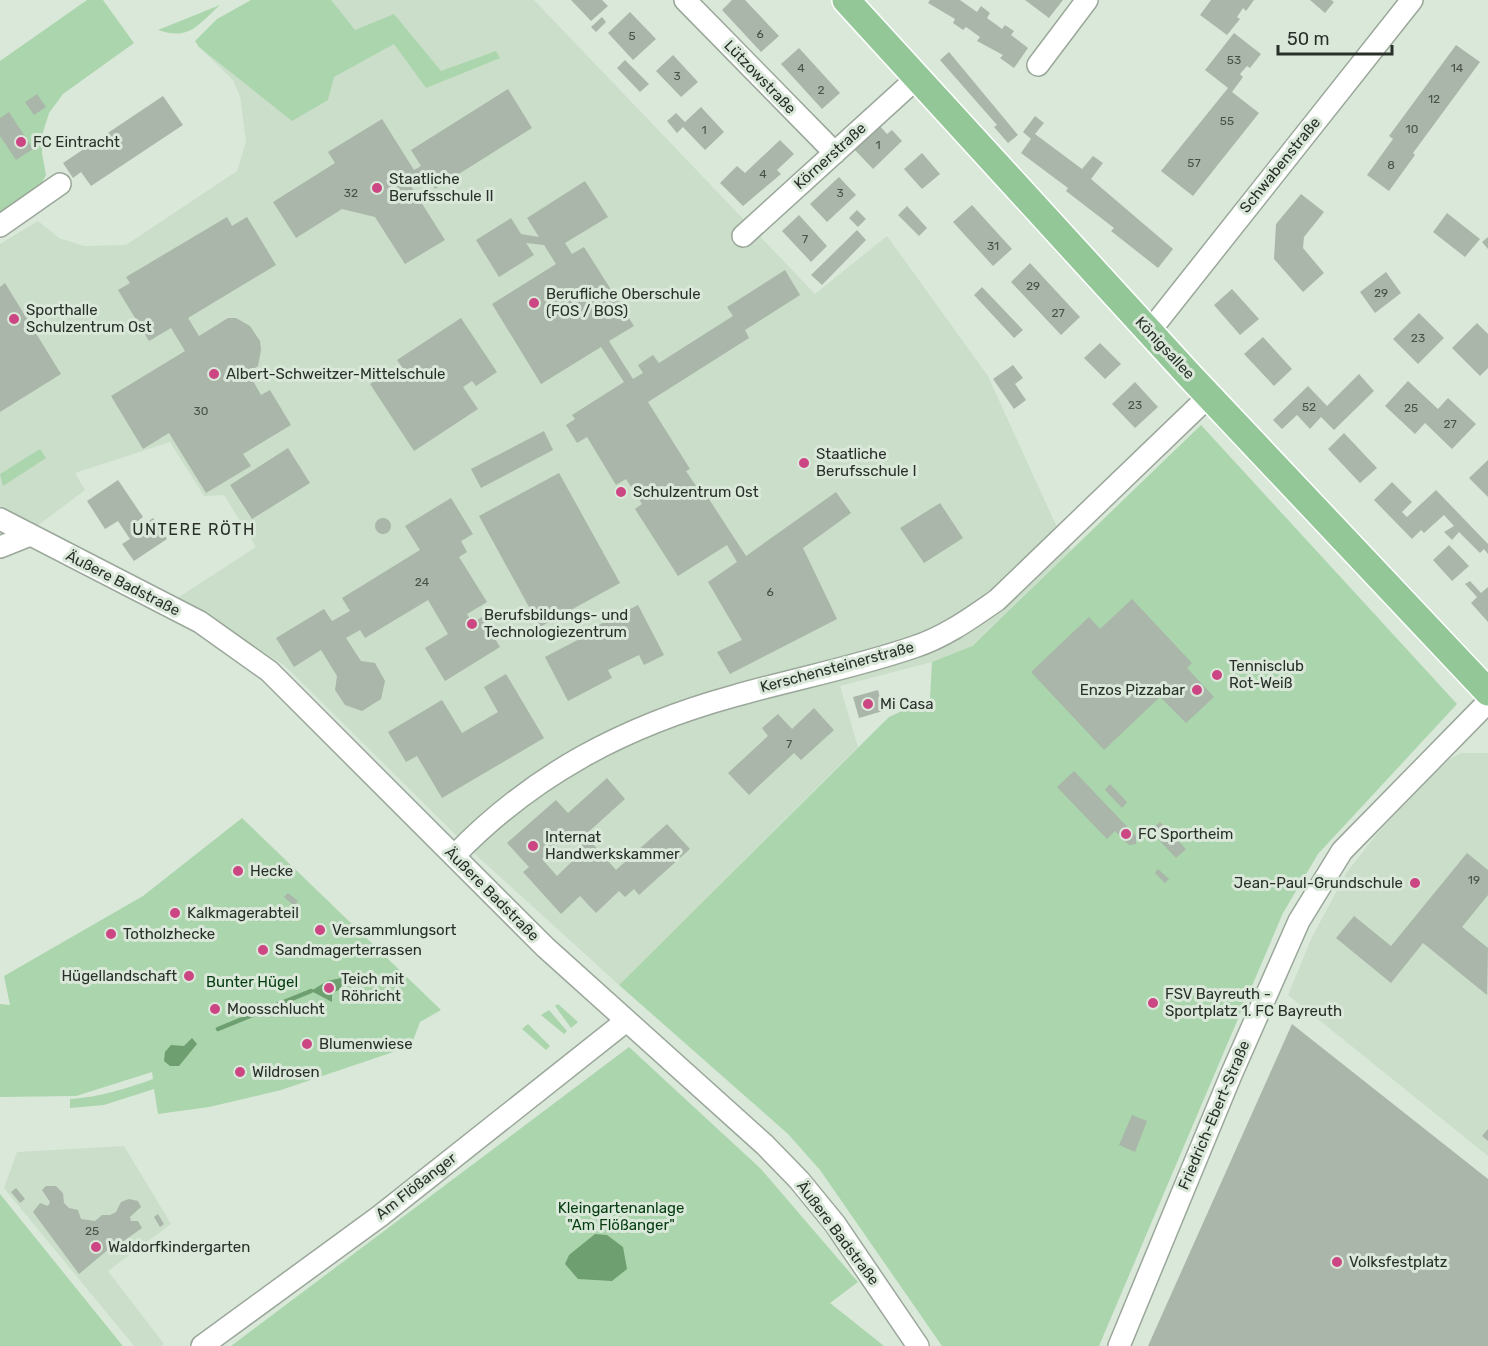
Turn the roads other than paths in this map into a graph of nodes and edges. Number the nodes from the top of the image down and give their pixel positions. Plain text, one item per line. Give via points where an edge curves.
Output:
1 (685, 0) edge
2 (846, 0) edge
3 (1087, 0) edge
4 (1412, 0) edge
5 (1038, 65) dead end
6 (918, 76) junction
7 (835, 153) junction
8 (60, 184) dead end
9 (0, 226) edge
10 (743, 236) dead end
11 (1149, 332) junction
12 (1209, 396) junction
13 (0, 519) edge
14 (30, 535) junction
15 (0, 547) edge
16 (1488, 692) edge
17 (1488, 702) edge
18 (454, 856) junction
19 (626, 1021) junction
20 (202, 1346) edge
21 (918, 1346) edge
22 (1119, 1346) edge

1 - 7 street, Lützowstraße
2 - 6 main road, Königsallee
3 - 5 street
4 - 11 street, Schwabenstraße
6 - 7 street, Körnerstraße
6 - 11 main road, Königsallee
7 - 10 street, Körnerstraße
8 - 9 street
11 - 12 main road, Königsallee
12 - 16 main road, Königsallee
12 - 18 street, Kerschensteinerstraße via 997,600 961,626 915,647 732,696 636,728 570,763 504,807
13 - 14 street, Äußere Badstraße
14 - 15 street
14 - 18 street, Äußere Badstraße via 229,640 269,671
17 - 22 street, Friedrich-Ebert-Straße via 1342,851 1299,921
18 - 19 street, Äußere Badstraße
19 - 20 street, Am Flößanger via 380,1215
19 - 21 street, Äußere Badstraße via 799,1180 867,1267

